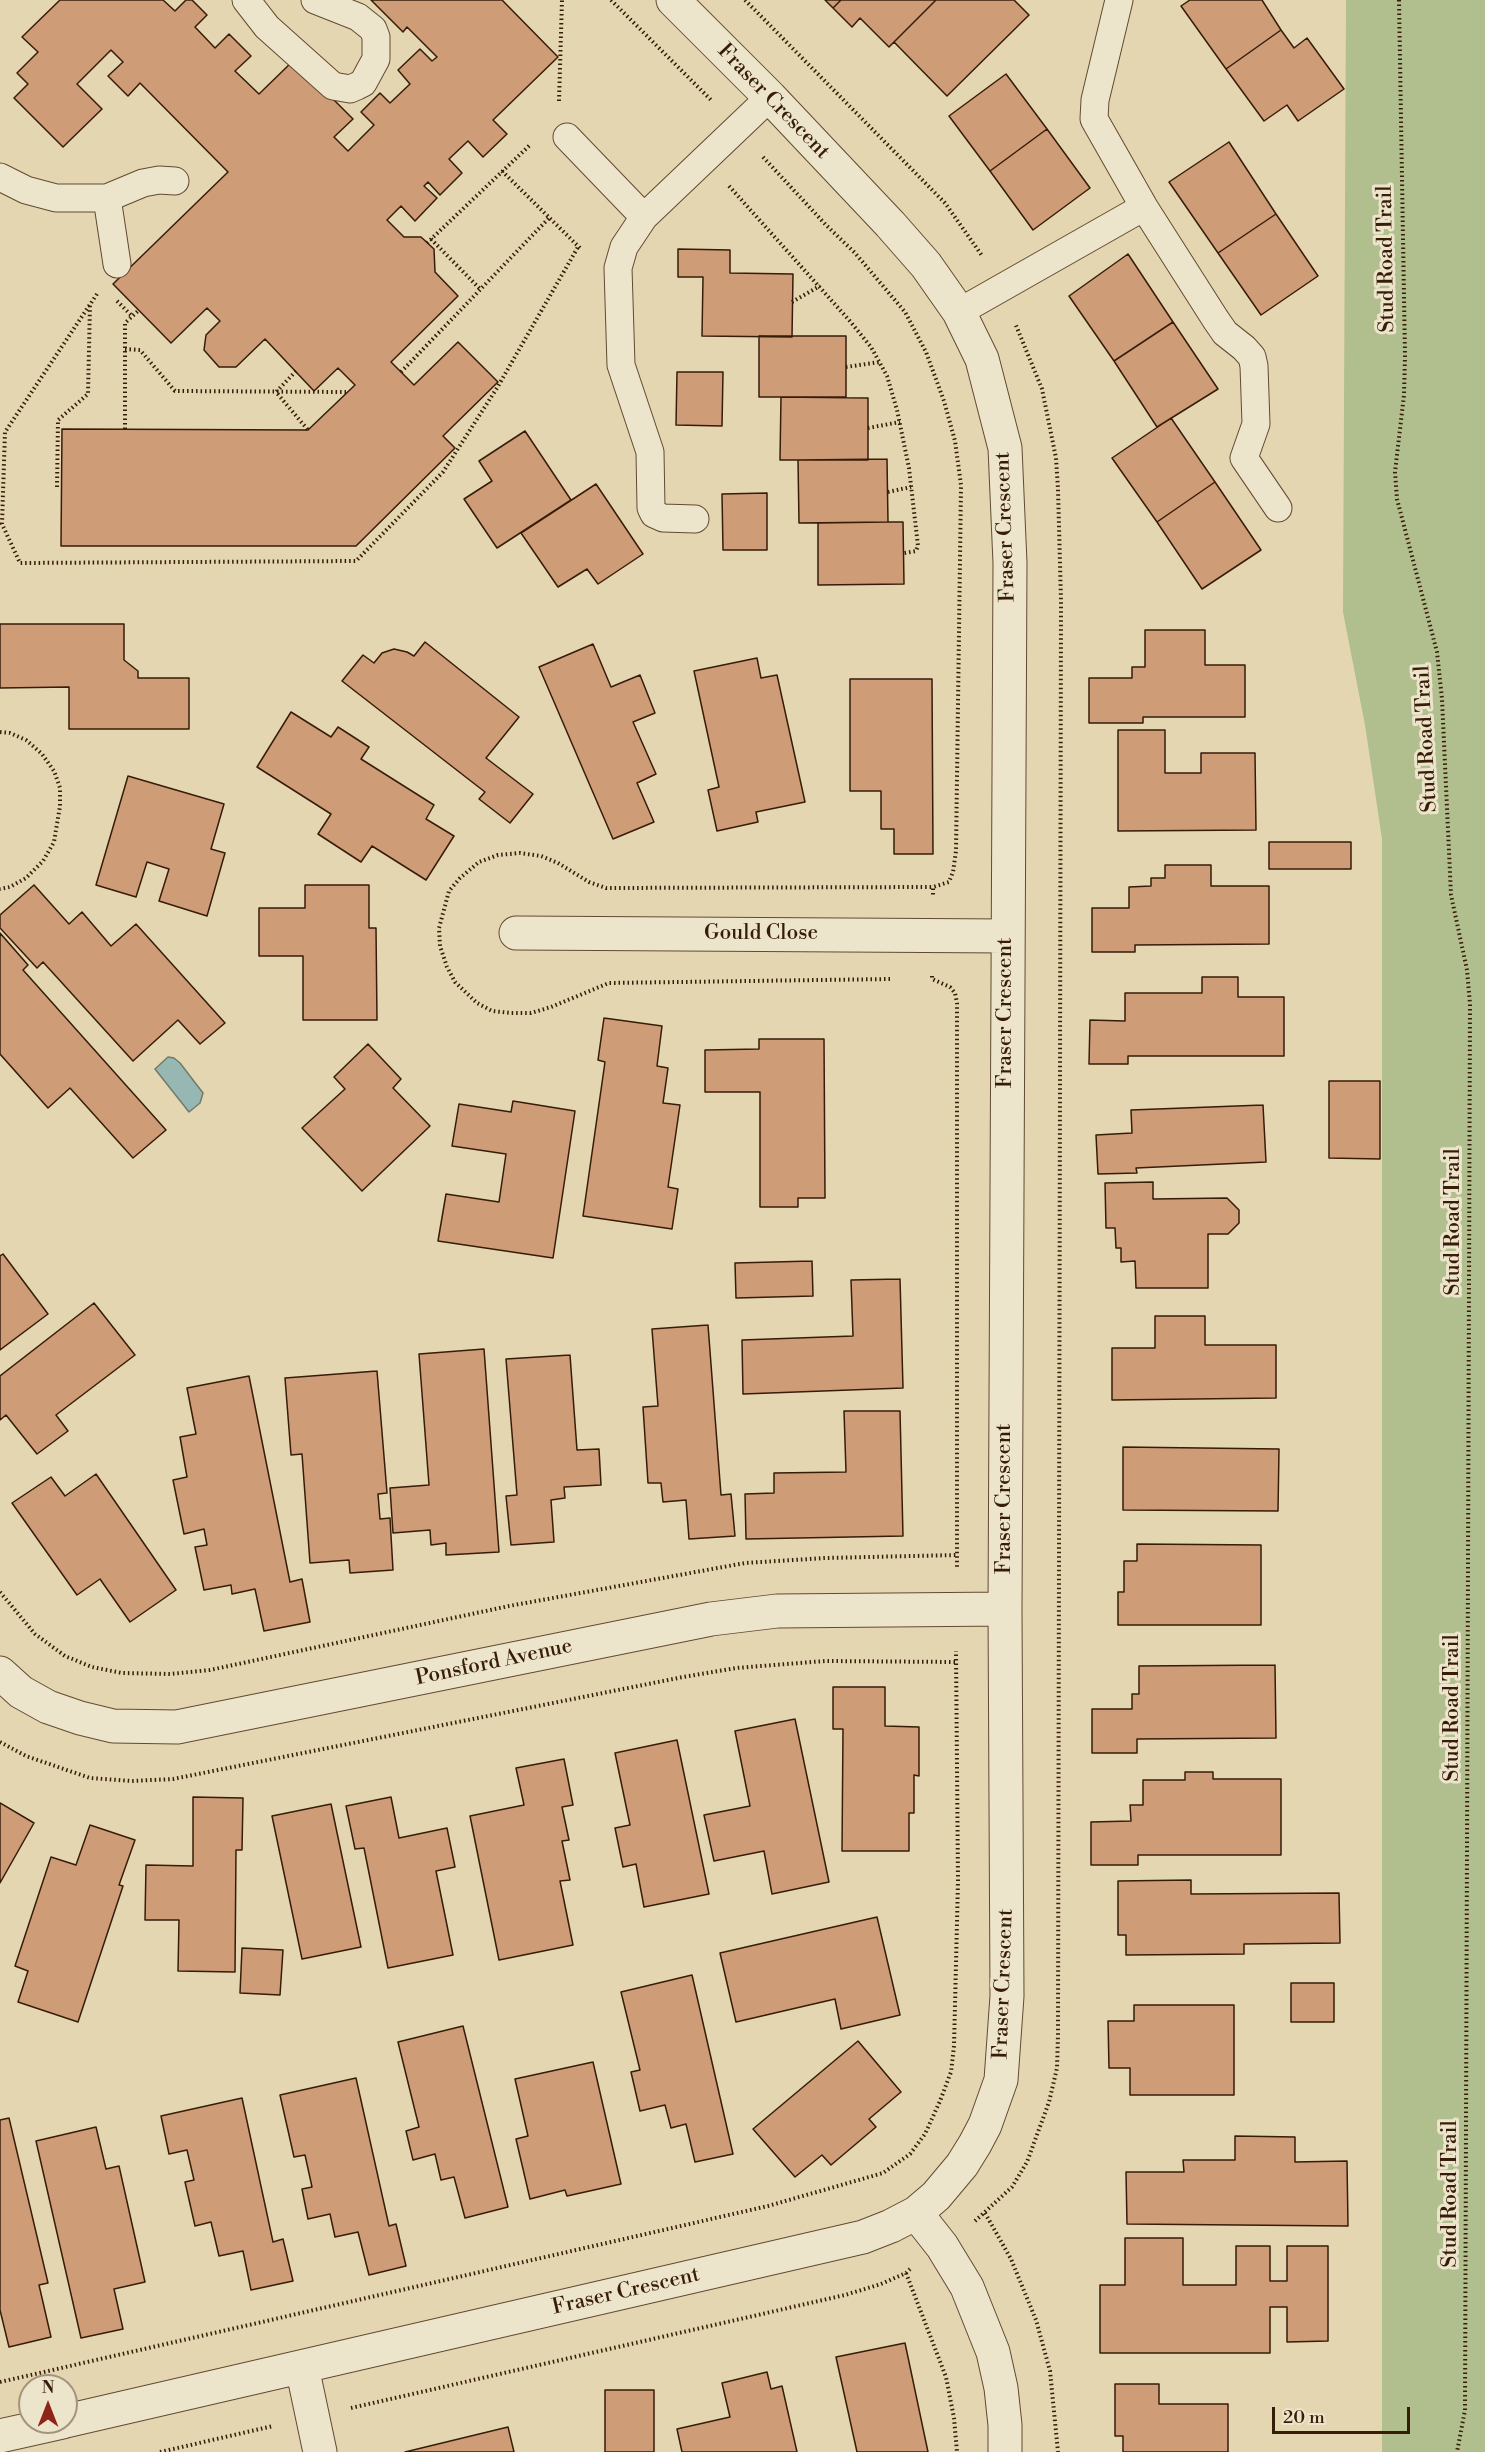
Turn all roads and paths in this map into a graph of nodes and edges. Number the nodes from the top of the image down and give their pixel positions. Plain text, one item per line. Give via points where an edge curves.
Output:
1 (246, 0) edge
2 (315, 0) edge
3 (562, 0) edge
4 (611, 0) edge
5 (673, 0) edge
6 (745, 0) edge
7 (1119, 0) edge
8 (1399, 0) edge
9 (770, 97) junction
10 (558, 105) dead end
11 (717, 107) dead end
12 (567, 137) dead end
13 (534, 140) dead end
14 (760, 153) dead end
15 (705, 159) junction
16 (502, 171) junction
17 (0, 177) edge
18 (175, 181) dead end
19 (107, 198) junction
20 (1144, 207) junction
21 (644, 217) junction
22 (549, 218) junction
23 (578, 248) junction
24 (986, 261) dead end
25 (620, 263) junction
26 (117, 264) joint
27 (820, 286) junction
28 (481, 290) junction
29 (792, 302) dead end
30 (90, 303) junction
31 (139, 310) dead end
32 (959, 312) junction
33 (1012, 317) dead end
34 (125, 349) junction
35 (880, 362) junction
36 (846, 367) dead end
37 (296, 371) dead end
38 (401, 372) dead end
39 (276, 392) junction
40 (346, 392) dead end
41 (900, 422) junction
42 (868, 428) dead end
43 (125, 429) dead end
44 (308, 430) dead end
45 (57, 488) dead end
46 (911, 488) junction
47 (888, 492) dead end
48 (1278, 508) dead end
49 (695, 519) dead end
50 (904, 553) dead end
51 (0, 732) edge
52 (0, 889) edge
53 (933, 905) dead end
54 (516, 933) dead end
55 (1007, 936) junction
56 (933, 971) dead end
57 (957, 1555) junction
58 (957, 1572) dead end
59 (0, 1592) edge
60 (1005, 1609) junction
61 (956, 1645) dead end
62 (956, 1662) junction
63 (0, 1673) edge
64 (0, 1742) edge
65 (916, 2213) junction
66 (985, 2213) junction
67 (972, 2223) dead end
68 (912, 2266) dead end
69 (906, 2273) junction
70 (302, 2367) junction
71 (0, 2382) edge
72 (341, 2410) dead end
73 (78, 2419) edge
74 (281, 2424) dead end
75 (18, 2432) edge
76 (0, 2436) edge
77 (160, 2452) edge
78 (320, 2452) edge
79 (957, 2452) edge
80 (1005, 2452) edge
81 (1058, 2452) edge
82 (1457, 2452) edge

1 - 2 lane via 267,27 333,86 350,89 363,83 376,59 373,29 358,17
3 - 10 path
4 - 11 path
5 - 9 street, Fraser Crescent
6 - 24 path via 945,203
7 - 20 lane via 1094,119
8 - 82 path, Stud Road Trail via 1405,356 1395,472 1397,499 1437,651 1451,895 1470,1004 1466,2410
9 - 15 lane
9 - 32 street, Fraser Crescent via 890,224 926,265
12 - 21 lane
13 - 16 path
14 - 53 path via 855,253 904,312 926,352 955,441 961,485 956,851 949,882 933,887
15 - 21 lane
15 - 27 path
16 - 22 path
16 - 28 path via 429,241
17 - 19 lane via 26,190 56,198
18 - 19 lane via 143,183
19 - 26 lane
20 - 32 lane
20 - 48 lane via 1225,333 1252,357 1256,424 1244,458
21 - 25 lane via 624,248
22 - 23 path
22 - 28 path
23 - 25 path
23 - 30 path via 443,472 356,561 20,563 2,524 5,432
25 - 49 lane via 621,365 650,452 651,508 663,518
26 - 30 path
27 - 29 path
27 - 35 path
28 - 38 path
30 - 45 path via 88,394 58,420
31 - 34 path via 125,323
32 - 55 street, Fraser Crescent via 982,359 1005,448 1010,563
33 - 66 path via 1042,389 1056,458 1059,500 1058,2035 1052,2091 1027,2162 1012,2187
34 - 39 path via 140,350 175,391
34 - 43 path
35 - 36 path
35 - 41 path
37 - 39 path
39 - 40 path
39 - 44 path
41 - 42 path
41 - 46 path
46 - 47 path
46 - 50 path via 918,546 916,551
51 - 52 path via 26,740 42,754 60,788 60,806 54,842 43,861 26,878
54 - 55 street, Gould Close
55 - 60 street, Fraser Crescent
56 - 57 path via 933,979 950,987 957,1003
57 - 58 path
57 - 59 path via 745,1563 509,1606 210,1670 170,1674 122,1673 65,1656 35,1634
60 - 63 street, Ponsford Avenue via 777,1611 711,1619 177,1727 113,1726 80,1718 21,1692
60 - 65 street, Fraser Crescent via 1007,1996 1000,2080 985,2125 962,2165
61 - 62 path
62 - 64 path via 825,1661 736,1668 173,1779 90,1778 26,1756
62 - 71 path via 958,1881 954,2046 951,2072 940,2101 925,2134 910,2154 883,2173 768,2206
65 - 70 street, Fraser Crescent via 891,2226 829,2246
65 - 80 street via 942,2246 966,2287 993,2352 1005,2425
66 - 67 path
66 - 81 path via 1011,2259 1036,2320 1050,2371
68 - 69 path
69 - 72 path via 845,2295
69 - 79 path via 946,2378
70 - 73 street, Fraser Crescent
70 - 78 street
74 - 77 path
75 - 76 street, Fraser Crescent

